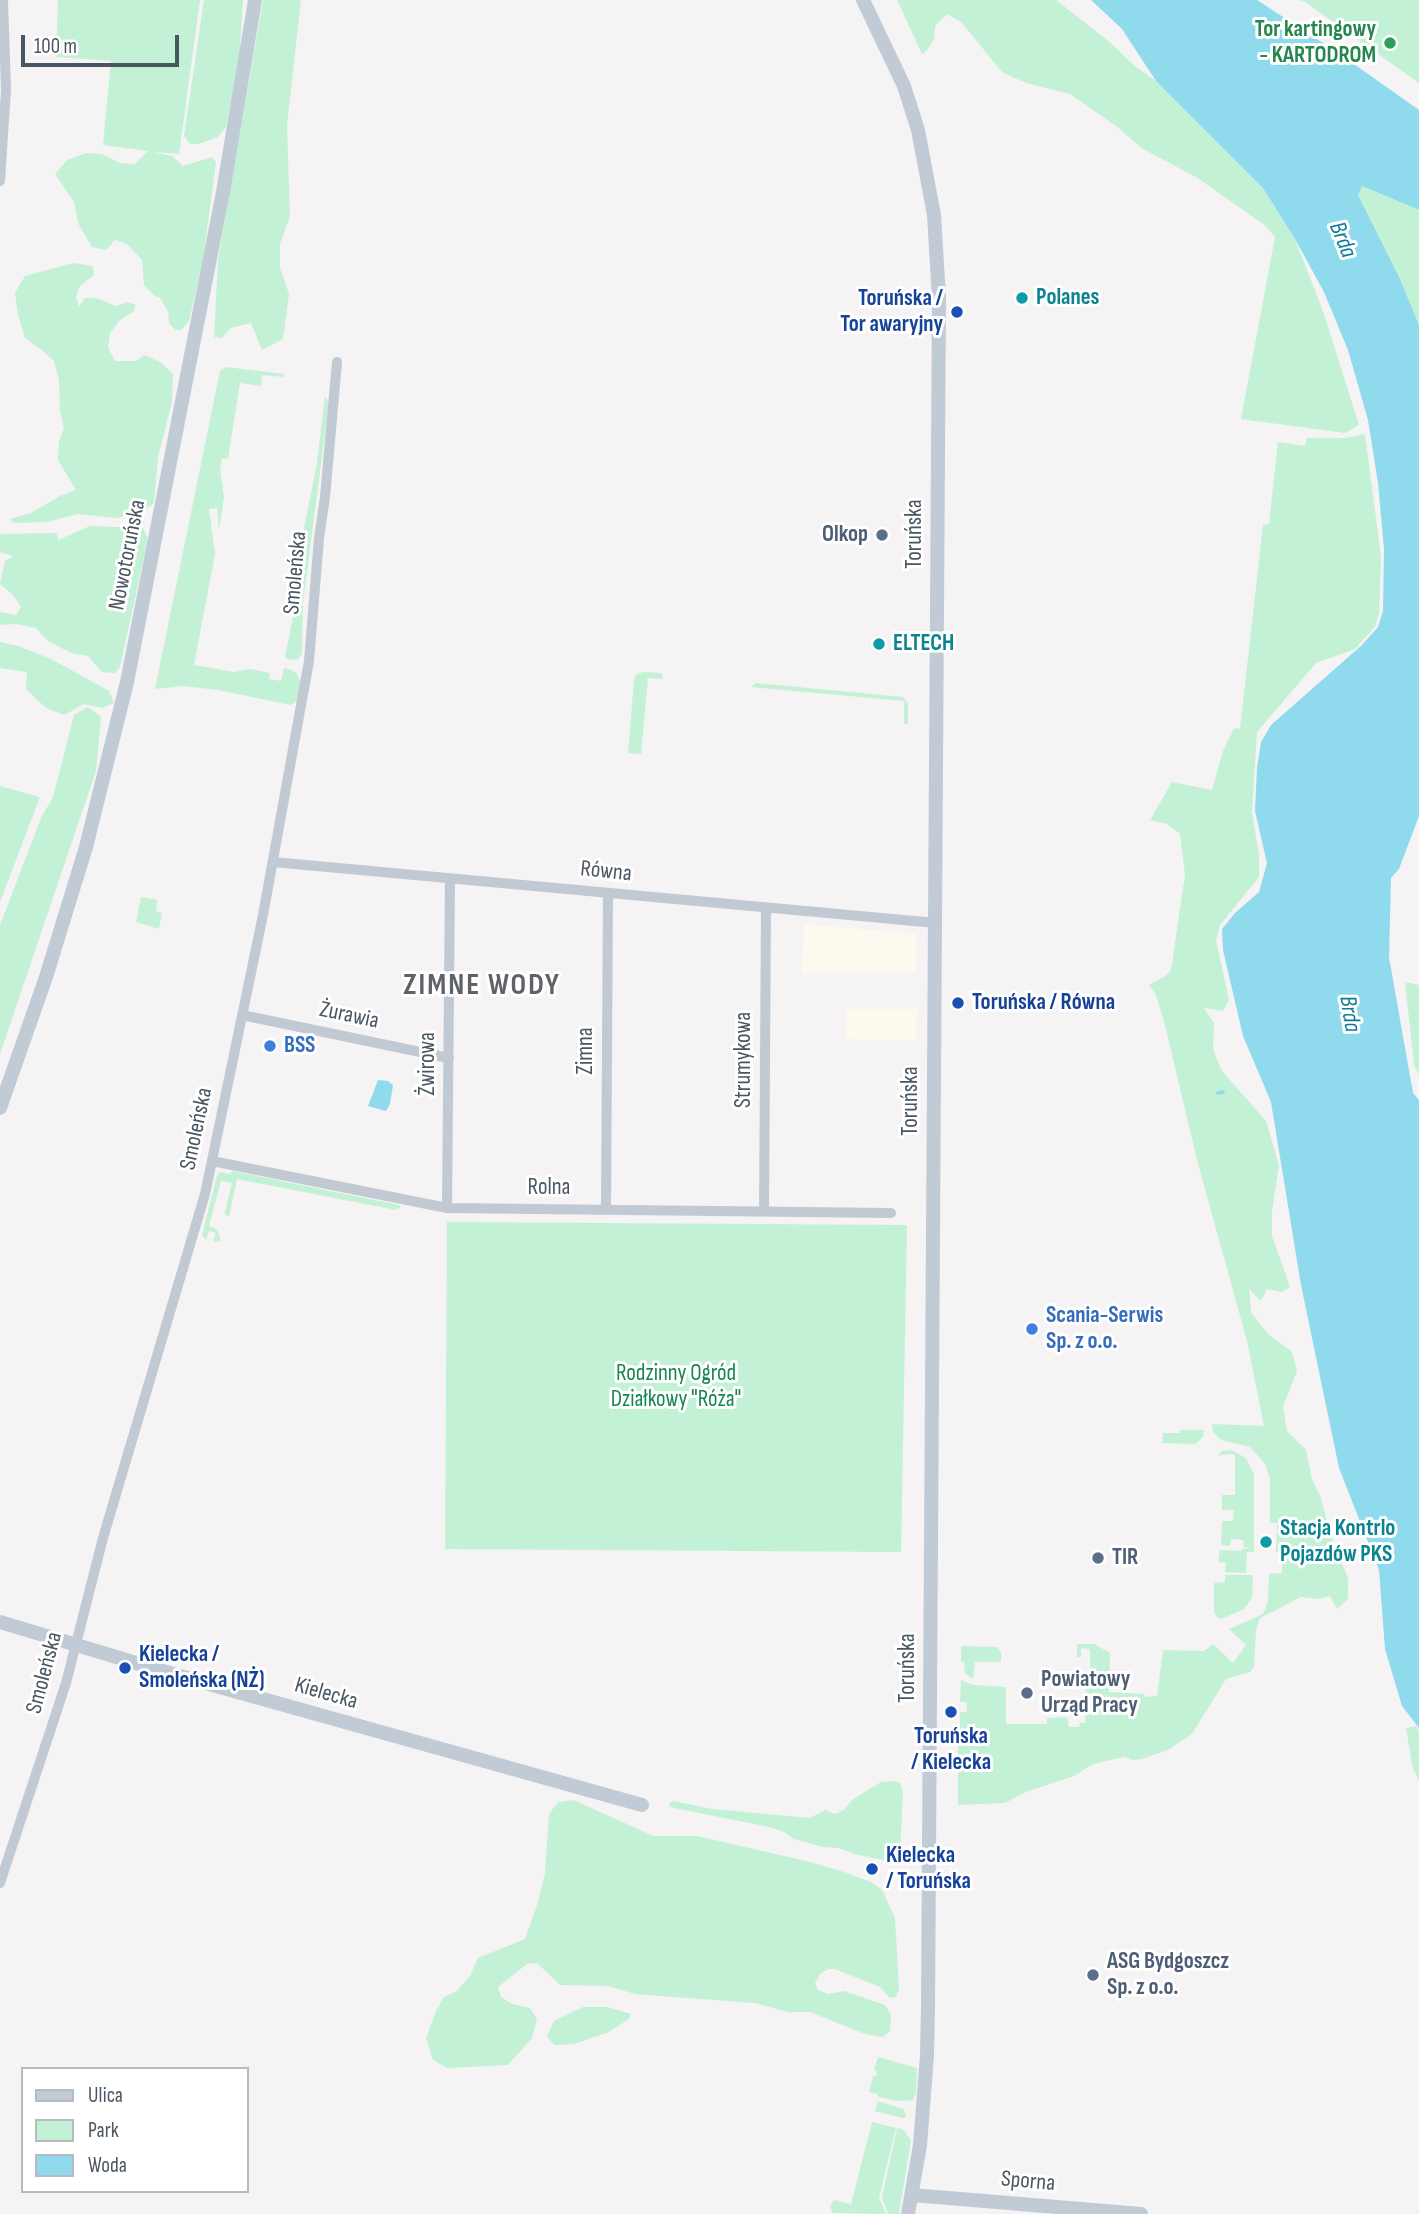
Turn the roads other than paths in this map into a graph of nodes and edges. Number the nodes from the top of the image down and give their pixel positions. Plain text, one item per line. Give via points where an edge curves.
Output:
1 (3, 0) edge
2 (255, 0) edge
3 (863, 0) edge
4 (0, 181) edge
5 (337, 362) dead end
6 (273, 862) junction
7 (450, 878) junction
8 (608, 893) junction
9 (766, 909) junction
10 (936, 923) junction
11 (242, 1014) junction
12 (449, 1058) junction
13 (0, 1108) edge
14 (212, 1161) junction
15 (447, 1208) junction
16 (606, 1209) junction
17 (764, 1212) junction
18 (891, 1213) dead end
19 (0, 1622) edge
20 (76, 1644) junction
21 (642, 1805) dead end
22 (4, 1858) edge
23 (0, 1883) edge
24 (912, 2195) junction
25 (908, 2214) edge
26 (1141, 2214) edge

1 - 4 street via 5,111
2 - 13 street, Nowotoruńska via 223,192 124,696 43,988
3 - 10 street, Toruńska via 904,86 918,130 938,249
5 - 6 street, Smoleńska via 309,661
6 - 7 street, Równa
6 - 11 street, Smoleńska
7 - 8 street, Równa
7 - 12 street, Żwirowa
8 - 9 street, Równa
8 - 16 street, Zimna
9 - 10 street, Równa
9 - 17 street, Strumykowa
10 - 24 street, Toruńska via 928,2020 920,2146
11 - 12 street, Żurawia
11 - 14 street, Smoleńska
12 - 15 street, Żwirowa
14 - 15 street, Rolna
14 - 20 street, Smoleńska
15 - 16 street, Rolna
16 - 17 street, Rolna
17 - 18 street, Rolna
19 - 20 street, Kielecka
20 - 21 street, Kielecka
20 - 22 street, Smoleńska via 56,1715
22 - 23 street, Smoleńska
24 - 25 street, Toruńska
24 - 26 street, Sporna

